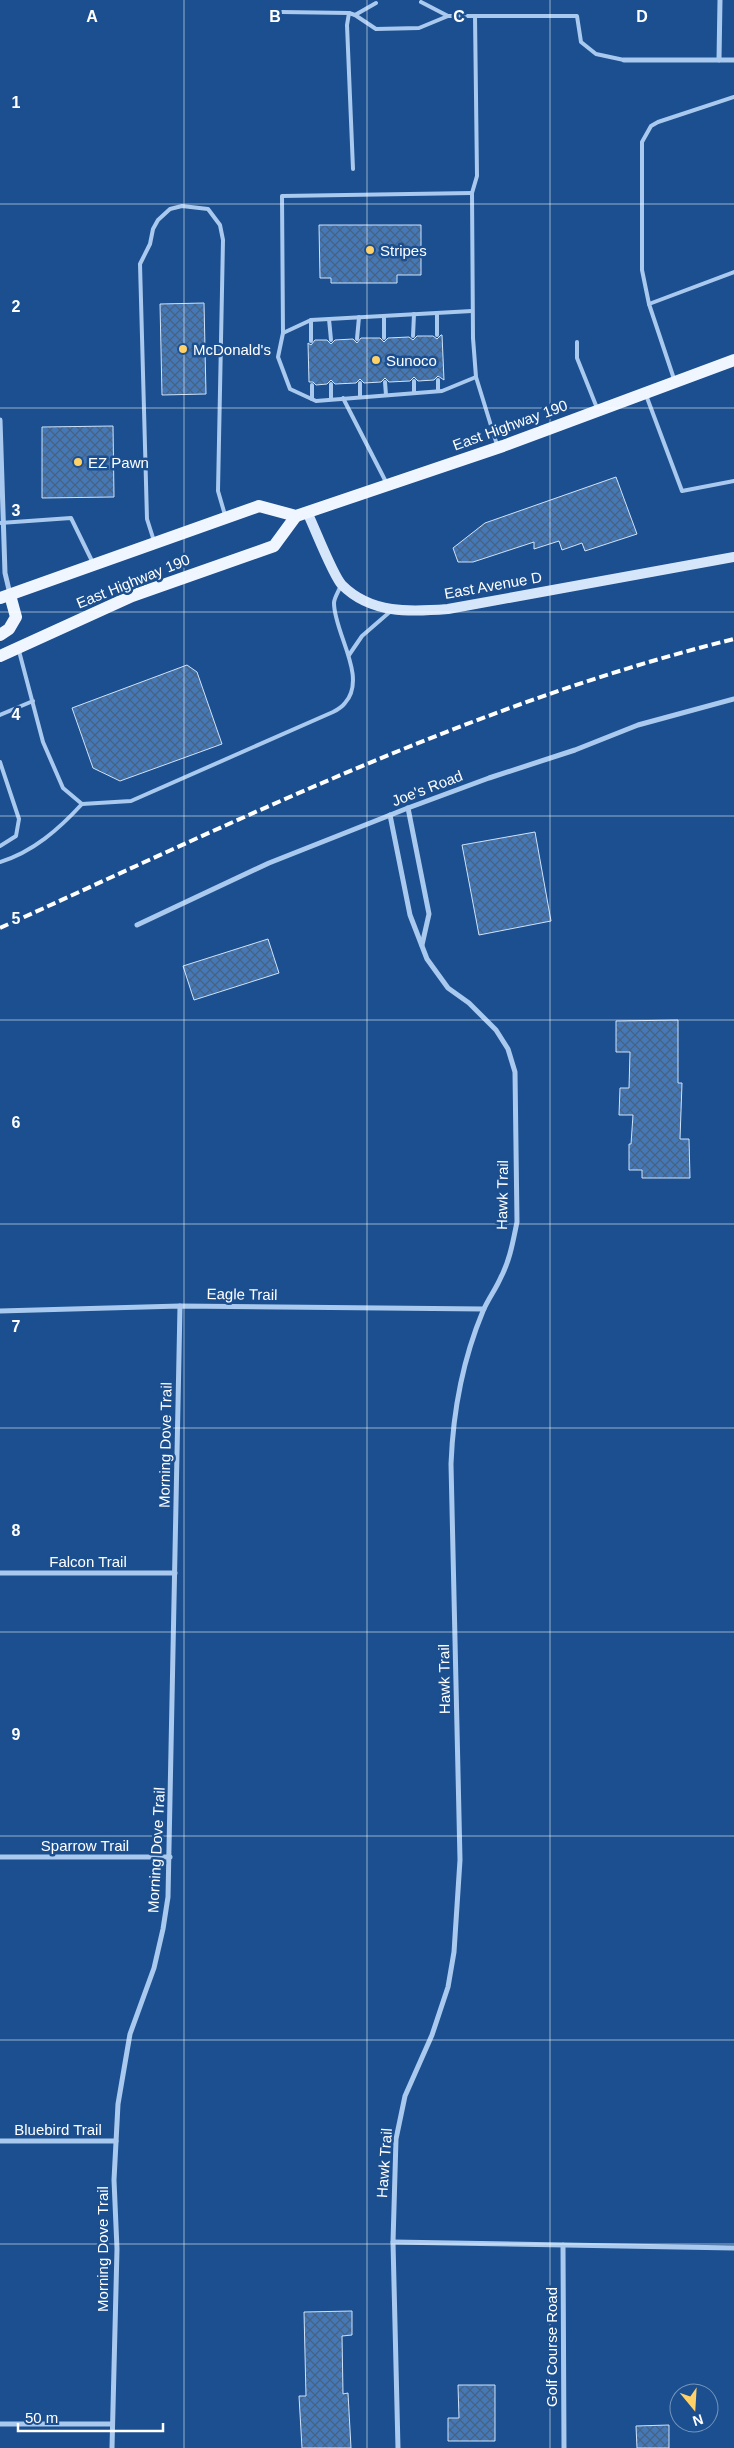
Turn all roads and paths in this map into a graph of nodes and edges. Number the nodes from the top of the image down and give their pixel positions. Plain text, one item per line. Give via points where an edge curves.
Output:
1 (720, 0) edge
2 (421, 2) dead end
3 (376, 3) dead end
4 (282, 12) dead end
5 (349, 13) junction
6 (355, 15) junction
7 (448, 16) junction
8 (475, 16) junction
9 (624, 60) joint
10 (720, 60) junction
11 (734, 60) edge
12 (734, 97) edge
13 (353, 169) dead end
14 (472, 193) junction
15 (734, 272) edge
16 (649, 304) junction
17 (472, 311) junction
18 (437, 313) junction
19 (414, 314) junction
20 (384, 316) junction
21 (359, 317) junction
22 (329, 319) junction
23 (311, 320) junction
24 (283, 333) junction
25 (413, 336) dead end
26 (437, 336) dead end
27 (384, 338) dead end
28 (357, 339) dead end
29 (331, 340) dead end
30 (311, 341) dead end
31 (577, 342) dead end
32 (734, 360) edge
33 (476, 378) junction
34 (438, 380) dead end
35 (414, 381) dead end
36 (385, 382) dead end
37 (675, 382) junction
38 (360, 383) dead end
39 (330, 384) dead end
40 (312, 385) dead end
41 (438, 391) junction
42 (414, 393) junction
43 (645, 393) junction
44 (386, 395) junction
45 (360, 397) junction
46 (343, 398) junction
47 (312, 399) junction
48 (331, 399) junction
49 (598, 410) junction
50 (0, 420) edge
51 (0, 445) edge
52 (497, 448) junction
53 (734, 482) edge
54 (387, 484) junction
55 (302, 514) junction
56 (226, 518) junction
57 (1, 523) edge
58 (155, 543) junction
59 (734, 557) edge
60 (94, 565) junction
61 (341, 584) junction
62 (5, 596) edge
63 (392, 610) junction
64 (0, 635) edge
65 (18, 649) junction
66 (349, 655) junction
67 (0, 656) edge
68 (734, 699) edge
69 (33, 701) junction
70 (0, 715) edge
71 (0, 762) edge
72 (82, 804) junction
73 (408, 808) junction
74 (390, 815) junction
75 (0, 846) edge
76 (0, 862) edge
77 (137, 924) dead end
78 (422, 945) junction
79 (180, 1306) junction
80 (484, 1309) junction
81 (0, 1311) edge
82 (0, 1573) edge
83 (175, 1574) junction
84 (0, 1857) edge
85 (170, 1857) junction
86 (0, 2141) edge
87 (116, 2141) junction
88 (394, 2242) junction
89 (563, 2245) junction
90 (734, 2248) edge
91 (0, 2424) edge
92 (112, 2424) junction
93 (112, 2448) edge
94 (398, 2448) edge
95 (564, 2448) edge

1 - 10 street
2 - 7 lane
3 - 6 lane
4 - 5 lane
5 - 6 lane
5 - 13 lane
6 - 7 lane via 376,29 419,28
7 - 8 lane
8 - 9 lane via 577,16 581,42 596,54
8 - 14 lane via 477,176
9 - 10 street
10 - 11 street
12 - 16 lane via 658,122 651,126 642,142 642,270
14 - 17 lane
14 - 24 lane via 282,196
15 - 16 lane
16 - 37 lane
17 - 18 lane
17 - 33 lane
18 - 19 lane
18 - 26 lane
19 - 20 lane
19 - 25 lane
20 - 21 lane
20 - 27 lane
21 - 22 lane
21 - 28 lane
22 - 23 lane
22 - 29 lane
23 - 24 lane
23 - 30 lane
24 - 47 lane via 278,357 290,389
31 - 49 lane via 577,358
32 - 37 main road, East Highway 190
33 - 41 lane
33 - 52 lane
34 - 41 lane
35 - 42 lane
36 - 44 lane
37 - 43 main road, East Highway 190
38 - 45 lane
39 - 48 lane
40 - 47 lane
41 - 42 lane
42 - 44 lane
43 - 49 main road, East Highway 190
43 - 53 lane via 682,491
44 - 45 lane
45 - 46 lane
46 - 48 lane
46 - 54 lane
47 - 48 lane
49 - 52 main road, East Highway 190
50 - 51 street
51 - 57 street
52 - 54 main road, East Highway 190
54 - 55 main road, East Highway 190
55 - 56 main road, East Highway 190 via 259,506
55 - 61 main road, East Avenue D
55 - 65 main road, East Highway 190 via 274,546 132,596
56 - 58 main road, East Highway 190
56 - 58 lane via 218,491 223,240 220,225 208,209 182,206 170,209 158,220 140,264 147,519
57 - 60 lane via 72,518
57 - 62 street
58 - 60 main road, East Highway 190
59 - 63 main road, East Avenue D via 448,609
60 - 62 main road, East Highway 190
61 - 63 main road, East Avenue D via 361,599
61 - 66 lane via 334,602
62 - 64 main road via 16,617 10,629
63 - 66 lane via 362,636
65 - 67 main road, East Highway 190
65 - 69 lane
66 - 72 lane via 353,684 346,703 333,712 132,801
68 - 73 street, Joe's Road via 638,726
69 - 70 lane
69 - 72 lane via 43,742 63,788
71 - 75 lane via 19,819 16,836
72 - 76 lane via 33,848
73 - 74 street, Joe's Road
73 - 78 street via 429,914
74 - 77 street, Joe's Road via 269,863
74 - 78 street, Hawk Trail via 410,915
78 - 80 street, Hawk Trail via 427,959 448,988 469,1002 496,1030 508,1049 516,1072 517,1222 510,1255
79 - 80 street, Eagle Trail
79 - 81 street, Eagle Trail
79 - 83 street, Morning Dove Trail
80 - 88 street, Hawk Trail via 466,1361 452,1437 460,1860 454,1952 448,1986 432,2035 403,2105 396,2139
82 - 83 street, Falcon Trail
83 - 85 street, Morning Dove Trail
84 - 85 street, Sparrow Trail
85 - 87 street, Morning Dove Trail via 163,1929 154,1968 123,2063
86 - 87 street, Bluebird Trail
87 - 92 street, Morning Dove Trail via 117,2249
88 - 89 street
88 - 94 street, Hawk Trail
89 - 90 street
89 - 95 street, Golf Course Road
91 - 92 street
92 - 93 street, Morning Dove Trail

